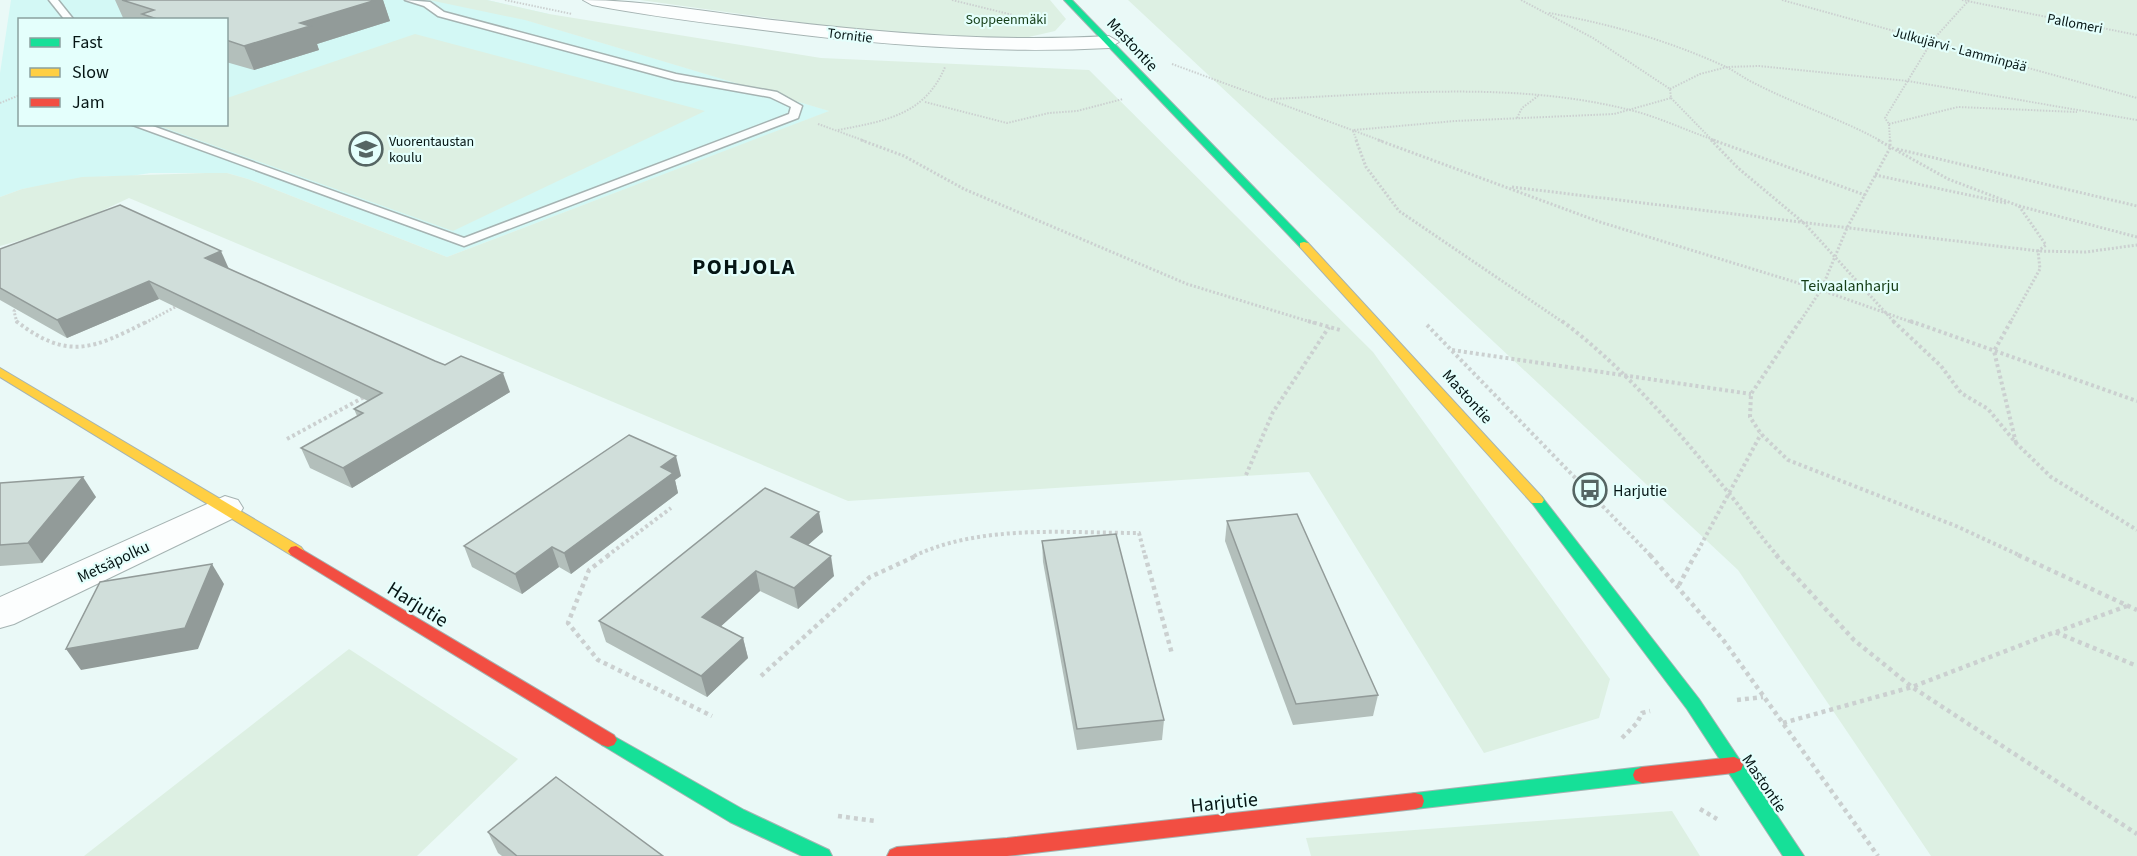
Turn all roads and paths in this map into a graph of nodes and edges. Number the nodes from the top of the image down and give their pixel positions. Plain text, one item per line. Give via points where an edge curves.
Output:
1 (53, 0) edge
2 (409, 0) edge
3 (592, 0) edge
4 (952, 0) edge
5 (1068, 0) edge
6 (1521, 0) edge
7 (1782, 0) edge
8 (1962, 0) edge
9 (1968, 1) edge
10 (1549, 13) junction
11 (1018, 17) dead end
12 (68, 18) edge
13 (2137, 35) edge
14 (1932, 41) junction
15 (1109, 42) junction
16 (947, 58) dead end
17 (1169, 63) dead end
18 (1727, 67) junction
19 (1908, 81) junction
20 (1670, 89) junction
21 (1539, 95) junction
22 (18, 96) edge
23 (1130, 98) dead end
24 (1671, 98) junction
25 (2137, 98) edge
26 (1267, 99) junction
27 (925, 102) junction
28 (0, 103) edge
29 (1627, 109) junction
30 (2099, 113) junction
31 (794, 116) junction
32 (1517, 118) junction
33 (2137, 120) edge
34 (1889, 124) junction
35 (141, 126) edge
36 (1353, 130) junction
37 (836, 131) junction
38 (1712, 142) junction
39 (1890, 148) junction
40 (1875, 175) junction
41 (1504, 186) junction
42 (1865, 195) junction
43 (2019, 206) junction
44 (2137, 206) edge
45 (1805, 224) junction
46 (1846, 228) junction
47 (2137, 237) edge
48 (2137, 245) edge
49 (2038, 251) junction
50 (1836, 256) junction
51 (1821, 290) junction
52 (182, 304) edge
53 (20, 305) edge
54 (1884, 312) junction
55 (1329, 327) junction
56 (1395, 341) junction
57 (1452, 350) dead end
58 (1994, 351) junction
59 (0, 372) edge
60 (1627, 377) junction
61 (372, 393) edge
62 (1751, 394) junction
63 (2137, 401) edge
64 (1761, 434) junction
65 (287, 439) dead end
66 (2016, 442) junction
67 (1246, 475) dead end
68 (1728, 492) junction
69 (225, 508) junction
70 (671, 508) dead end
71 (2137, 530) edge
72 (1678, 585) dead end
73 (2127, 606) junction
74 (2137, 610) edge
75 (0, 614) edge
76 (2055, 632) junction
77 (1172, 654) dead end
78 (2137, 666) edge
79 (761, 676) dead end
80 (1912, 687) junction
81 (1650, 711) dead end
82 (712, 716) dead end
83 (1783, 723) dead end
84 (1613, 744) dead end
85 (1734, 765) junction
86 (830, 815) dead end
87 (879, 821) dead end
88 (2137, 834) edge
89 (822, 856) edge
90 (897, 856) edge
91 (1794, 856) edge

1 - 12 lane
2 - 31 lane via 427,4 441,14 675,77 773,94 797,106
3 - 15 street, Tornitie via 941,44 1020,47
4 - 11 path
5 - 15 main road, Mastontie
6 - 10 path
7 - 14 path, Julkujärvi - Lamminpää
8 - 9 path, Pallomeri
9 - 13 path, Pallomeri
9 - 14 path
10 - 18 path via 1653,37
10 - 20 path
14 - 19 path
14 - 25 path, Julkujärvi - Lamminpää
15 - 56 main road, Mastontie
16 - 27 path via 941,80
17 - 26 path
18 - 19 path via 1845,73
18 - 20 path via 1700,74
18 - 39 path via 1755,84 1850,124
19 - 30 path
19 - 34 path via 1885,118
20 - 24 path
21 - 26 path via 1457,92
21 - 29 path
21 - 32 path via 1522,108
22 - 28 path
23 - 27 path via 1007,123
24 - 29 path
24 - 38 path
26 - 36 path
27 - 37 path via 887,121
29 - 32 path via 1575,118
29 - 38 path
30 - 33 path
30 - 34 path via 1958,106
31 - 35 lane via 464,242
31 - 37 path
32 - 36 path
34 - 39 path
36 - 41 path
36 - 60 path via 1366,166 1399,211 1551,313
37 - 55 path via 903,156 964,189 1187,284
38 - 42 path
38 - 45 path
39 - 40 path
39 - 43 path via 1948,179
39 - 44 path
40 - 42 path
40 - 43 path
41 - 45 path
41 - 51 path via 1600,222
42 - 46 path
43 - 47 path
43 - 49 path via 2046,245
45 - 46 path
45 - 50 path
46 - 49 path
46 - 50 path
48 - 49 path via 2086,252
49 - 58 path via 2040,269
50 - 51 path
50 - 54 path
51 - 54 path
51 - 62 path
52 - 53 path via 106,340 63,348 16,322 14,311
54 - 58 path
54 - 66 path via 1941,366 1961,393 1988,409
55 - 56 path
55 - 67 path via 1274,412
56 - 85 main road, Mastontie via 1572,543
57 - 60 path
58 - 63 path
58 - 66 path
59 - 69 main road, Harjutie
60 - 62 path
60 - 68 path
61 - 65 path
62 - 64 path via 1750,417
64 - 68 path
64 - 73 path via 1788,460 1956,526
66 - 71 path via 2051,477
68 - 72 path
68 - 80 path via 1764,541 1854,640
69 - 75 street, Metsäpolku
69 - 89 main road, Harjutie via 654,768 737,816
70 - 82 path via 589,570 568,623 598,660
73 - 74 path
73 - 76 path
76 - 78 path
76 - 80 path
77 - 79 path via 1139,533 1019,533 938,545 870,577
80 - 83 path
80 - 88 path
81 - 84 path via 1642,713 1637,723
85 - 90 main road, Harjutie
85 - 91 main road, Mastontie
86 - 87 path

